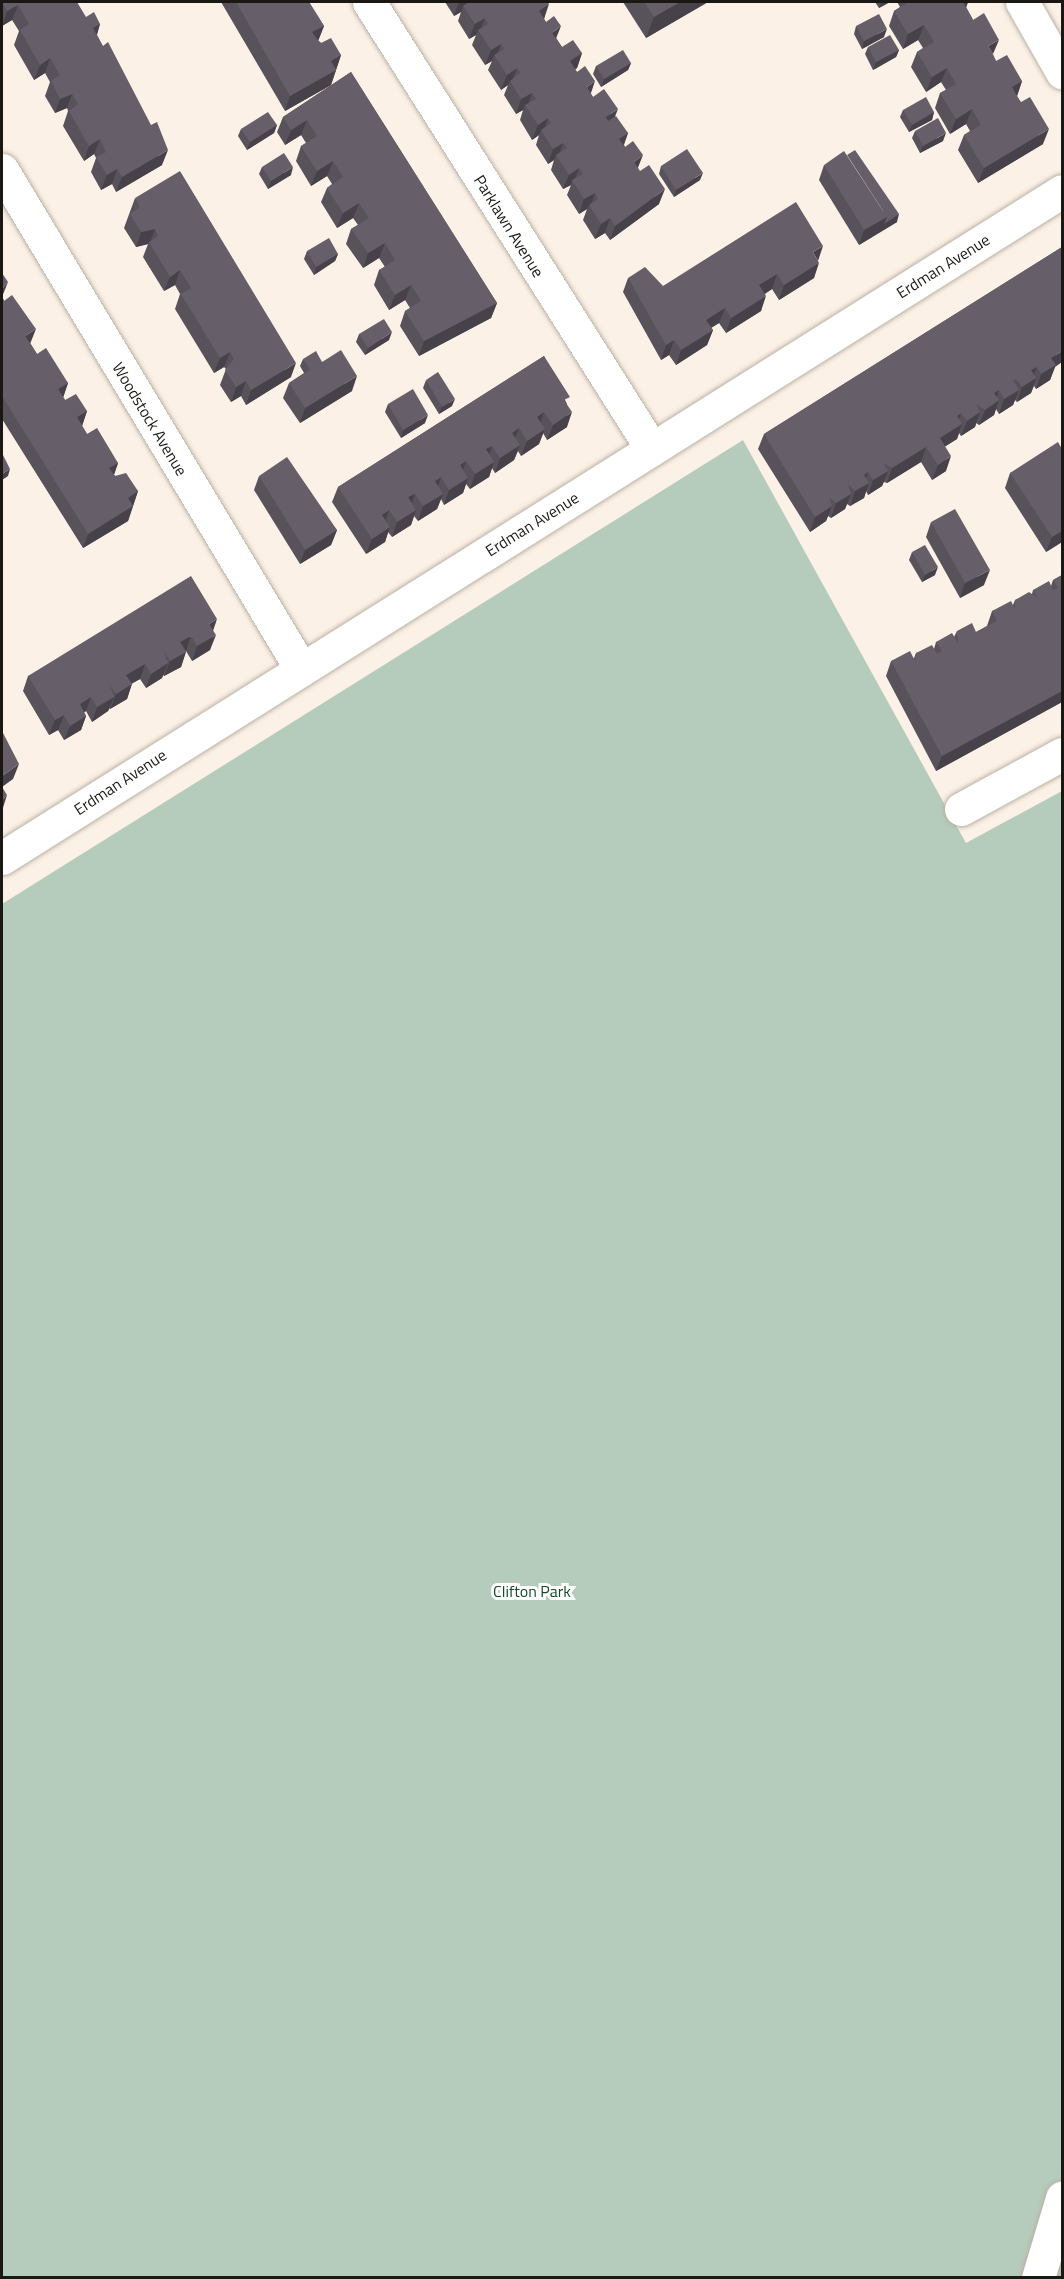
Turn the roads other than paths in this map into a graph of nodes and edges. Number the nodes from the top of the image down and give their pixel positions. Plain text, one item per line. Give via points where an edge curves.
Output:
1 (369, 2) edge
2 (1022, 2) edge
3 (1062, 72) edge
4 (2, 170) edge
5 (1062, 191) edge
6 (652, 449) junction
7 (300, 667) junction
8 (1062, 754) edge
9 (961, 809) dead end
10 (2, 858) edge
11 (1062, 2198) edge
12 (1038, 2277) edge

1 - 6 street, Parklawn Avenue
2 - 3 street
4 - 7 street, Woodstock Avenue
5 - 6 street, Erdman Avenue
6 - 7 street, Erdman Avenue
7 - 10 street, Erdman Avenue
8 - 9 street
11 - 12 street

